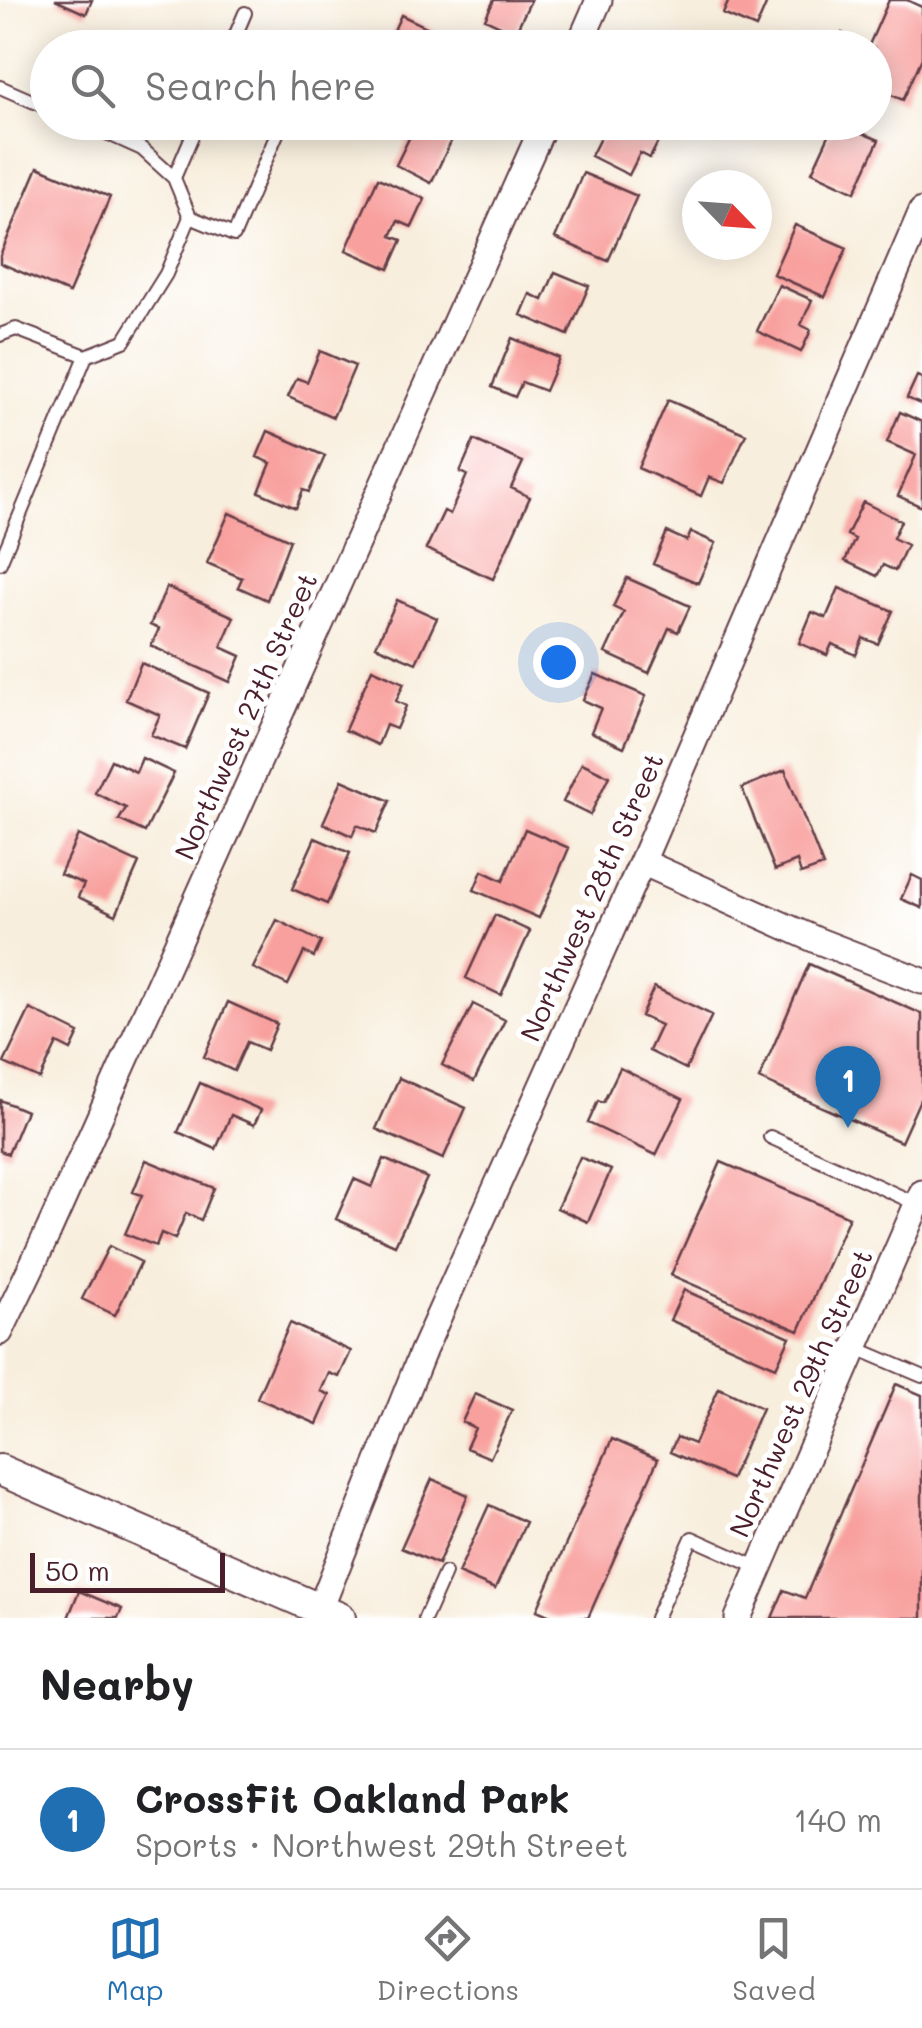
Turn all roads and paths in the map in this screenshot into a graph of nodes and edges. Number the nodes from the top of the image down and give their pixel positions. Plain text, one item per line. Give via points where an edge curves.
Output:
1 (600, 0) edge
2 (245, 13) dead end
3 (238, 30) edge
4 (586, 30) edge
5 (0, 87) edge
6 (30, 100) edge
7 (122, 140) edge
8 (190, 140) edge
9 (274, 140) edge
10 (536, 140) edge
11 (174, 178) junction
12 (922, 211) edge
13 (190, 217) junction
14 (0, 334) edge
15 (86, 356) junction
16 (0, 564) edge
17 (642, 862) junction
18 (922, 981) edge
19 (770, 1136) dead end
20 (920, 1198) edge
21 (0, 1332) edge
22 (854, 1347) junction
23 (922, 1376) edge
24 (0, 1470) edge
25 (757, 1568) junction
26 (446, 1574) dead end
27 (330, 1614) edge
28 (425, 1618) edge
29 (656, 1618) edge
30 (738, 1618) edge

1 - 4 street
2 - 3 lane
5 - 6 lane
7 - 11 lane
8 - 11 lane
9 - 13 lane via 234,235
10 - 21 street, Northwest 27th Street
11 - 13 lane
12 - 17 street, Northwest 28th Street
13 - 15 lane via 166,274 124,341
14 - 15 lane via 16,329
15 - 16 lane
17 - 18 street
17 - 27 street, Northwest 28th Street via 422,1351
19 - 20 lane
20 - 22 street, Northwest 29th Street
22 - 23 lane
22 - 25 street, Northwest 29th Street
24 - 27 street
25 - 29 lane via 692,1538
25 - 30 street, Northwest 29th Street
26 - 28 lane

